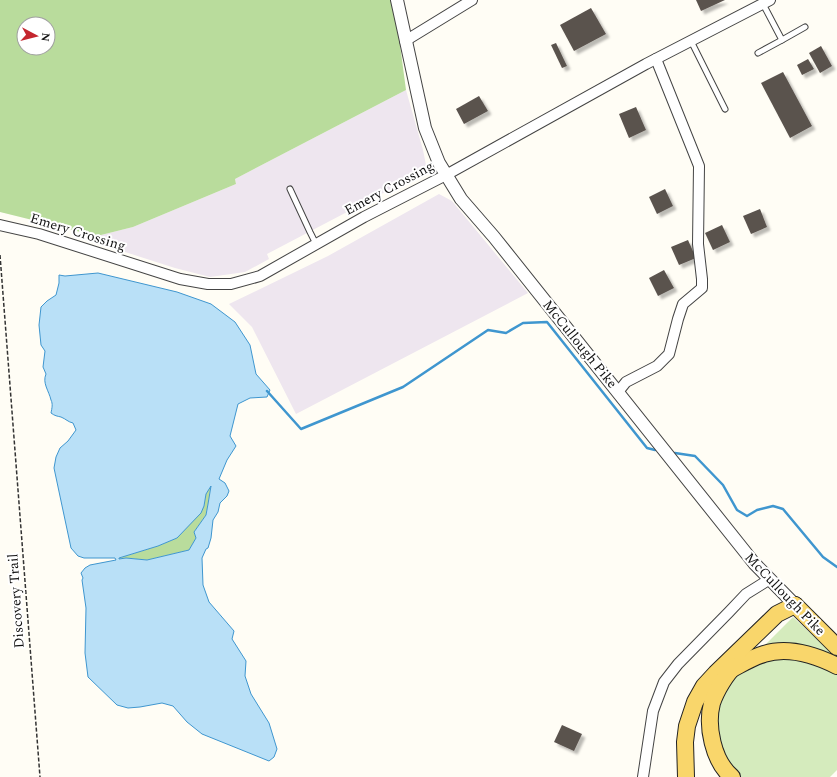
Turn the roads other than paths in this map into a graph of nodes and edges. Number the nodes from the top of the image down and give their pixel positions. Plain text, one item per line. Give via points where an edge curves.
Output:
1 (397, 0) edge
2 (472, 0) edge
3 (766, 2) edge
4 (805, 27) dead end
5 (782, 40) junction
6 (405, 41) junction
7 (691, 41) junction
8 (758, 53) dead end
9 (656, 59) junction
10 (725, 109) dead end
11 (446, 175) junction
12 (290, 189) dead end
13 (0, 225) edge
14 (316, 244) junction
15 (618, 392) junction
16 (770, 579) junction
17 (795, 605) junction
18 (837, 648) edge
19 (837, 666) edge
20 (730, 670) junction
21 (644, 777) edge
22 (686, 777) edge
23 (732, 777) edge

1 - 6 street, McCullough Pike
2 - 6 street
3 - 5 lane
3 - 7 street, Emery Crossing
4 - 5 lane
5 - 8 lane
6 - 11 street, McCullough Pike via 425,128
7 - 9 street, Emery Crossing
7 - 10 lane
9 - 11 street, Emery Crossing
9 - 15 street via 698,166 698,244 702,288 683,304 669,354 657,366 626,382
11 - 14 street, Emery Crossing
11 - 15 street, McCullough Pike via 461,199
12 - 14 lane
13 - 14 street, Emery Crossing via 40,234 180,279 208,284 231,284 260,276
15 - 16 street, McCullough Pike via 754,563
16 - 17 street, McCullough Pike
16 - 21 street via 746,594 678,664 664,682 653,711
17 - 18 main road, McCullough Pike
17 - 20 main road
17 - 22 main road via 777,614 704,686 695,702 687,726
19 - 20 main road via 812,655 791,651 764,654
20 - 23 main road via 712,702 710,728 716,753

